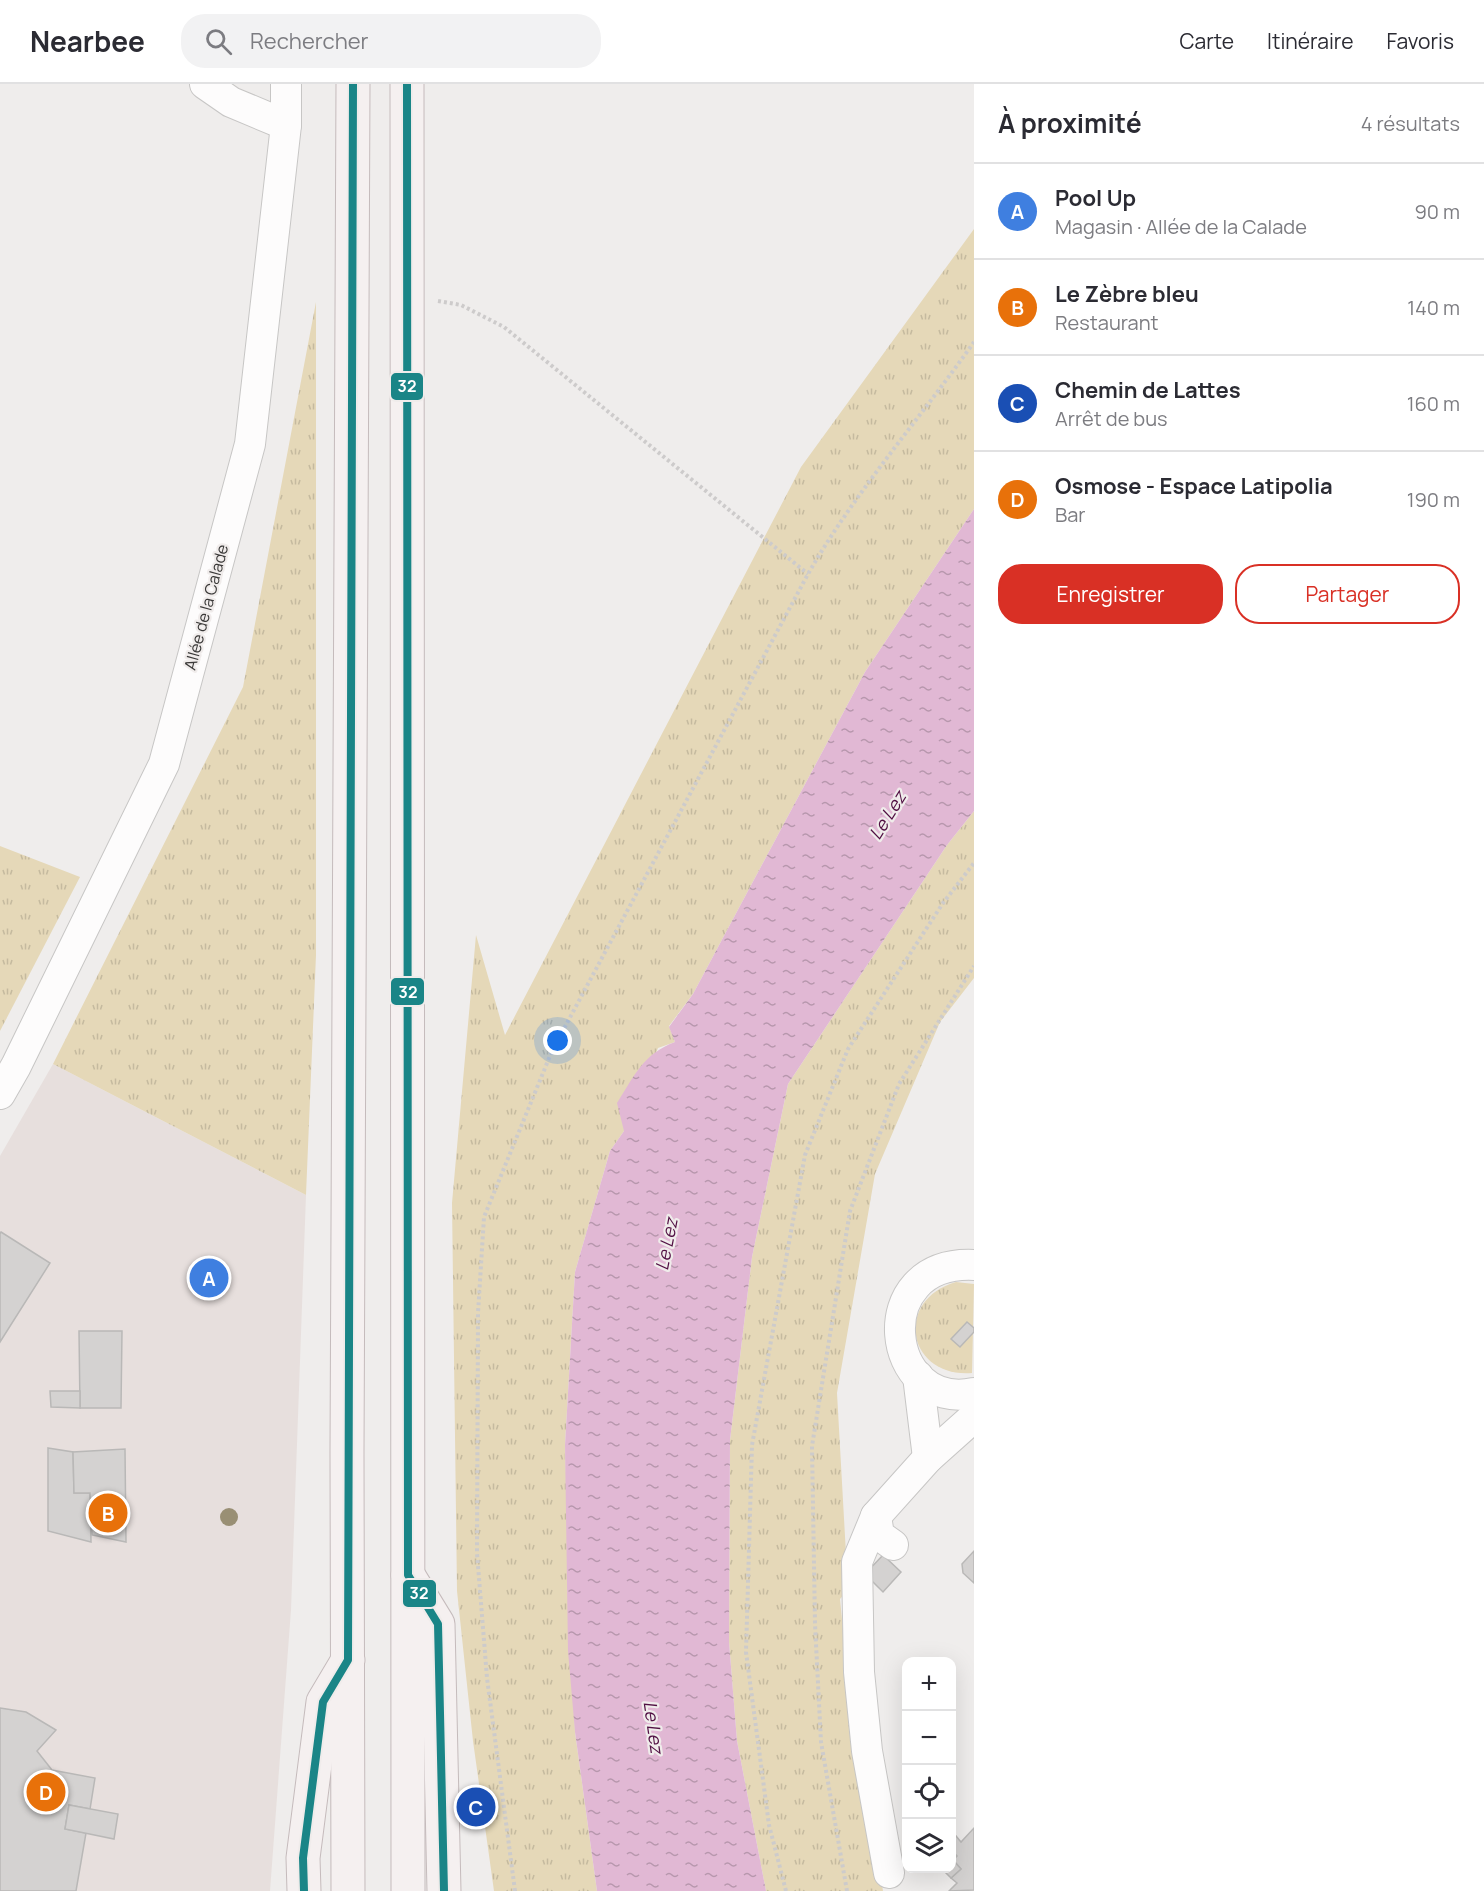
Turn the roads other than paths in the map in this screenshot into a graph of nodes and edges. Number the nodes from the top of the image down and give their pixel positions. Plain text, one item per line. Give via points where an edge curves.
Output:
1 (205, 84) edge
2 (286, 84) edge
3 (353, 84) edge
4 (407, 84) edge
5 (286, 125) junction
6 (0, 1094) edge
7 (974, 1265) edge
8 (918, 1376) junction
9 (974, 1393) edge
10 (974, 1417) edge
11 (928, 1458) junction
12 (876, 1516) junction
13 (893, 1545) dead end
14 (408, 1575) junction
15 (348, 1660) junction
16 (889, 1873) dead end
17 (304, 1891) edge
18 (348, 1891) edge
19 (408, 1891) edge
20 (444, 1891) edge

1 - 5 street via 231,102
2 - 5 street, Allée de la Calade
3 - 15 main road
4 - 14 main road
5 - 6 street, Allée de la Calade via 250,444 164,764
7 - 8 street via 956,1264 936,1270 919,1282 906,1299 899,1318 899,1340 905,1359
8 - 9 street via 933,1388 951,1394
8 - 11 street
10 - 11 street
11 - 12 street
12 - 13 street via 879,1535
12 - 16 street via 857,1562 859,1672 867,1750
14 - 19 main road
14 - 20 main road via 438,1624
15 - 17 main road via 323,1702 303,1858
15 - 18 main road

